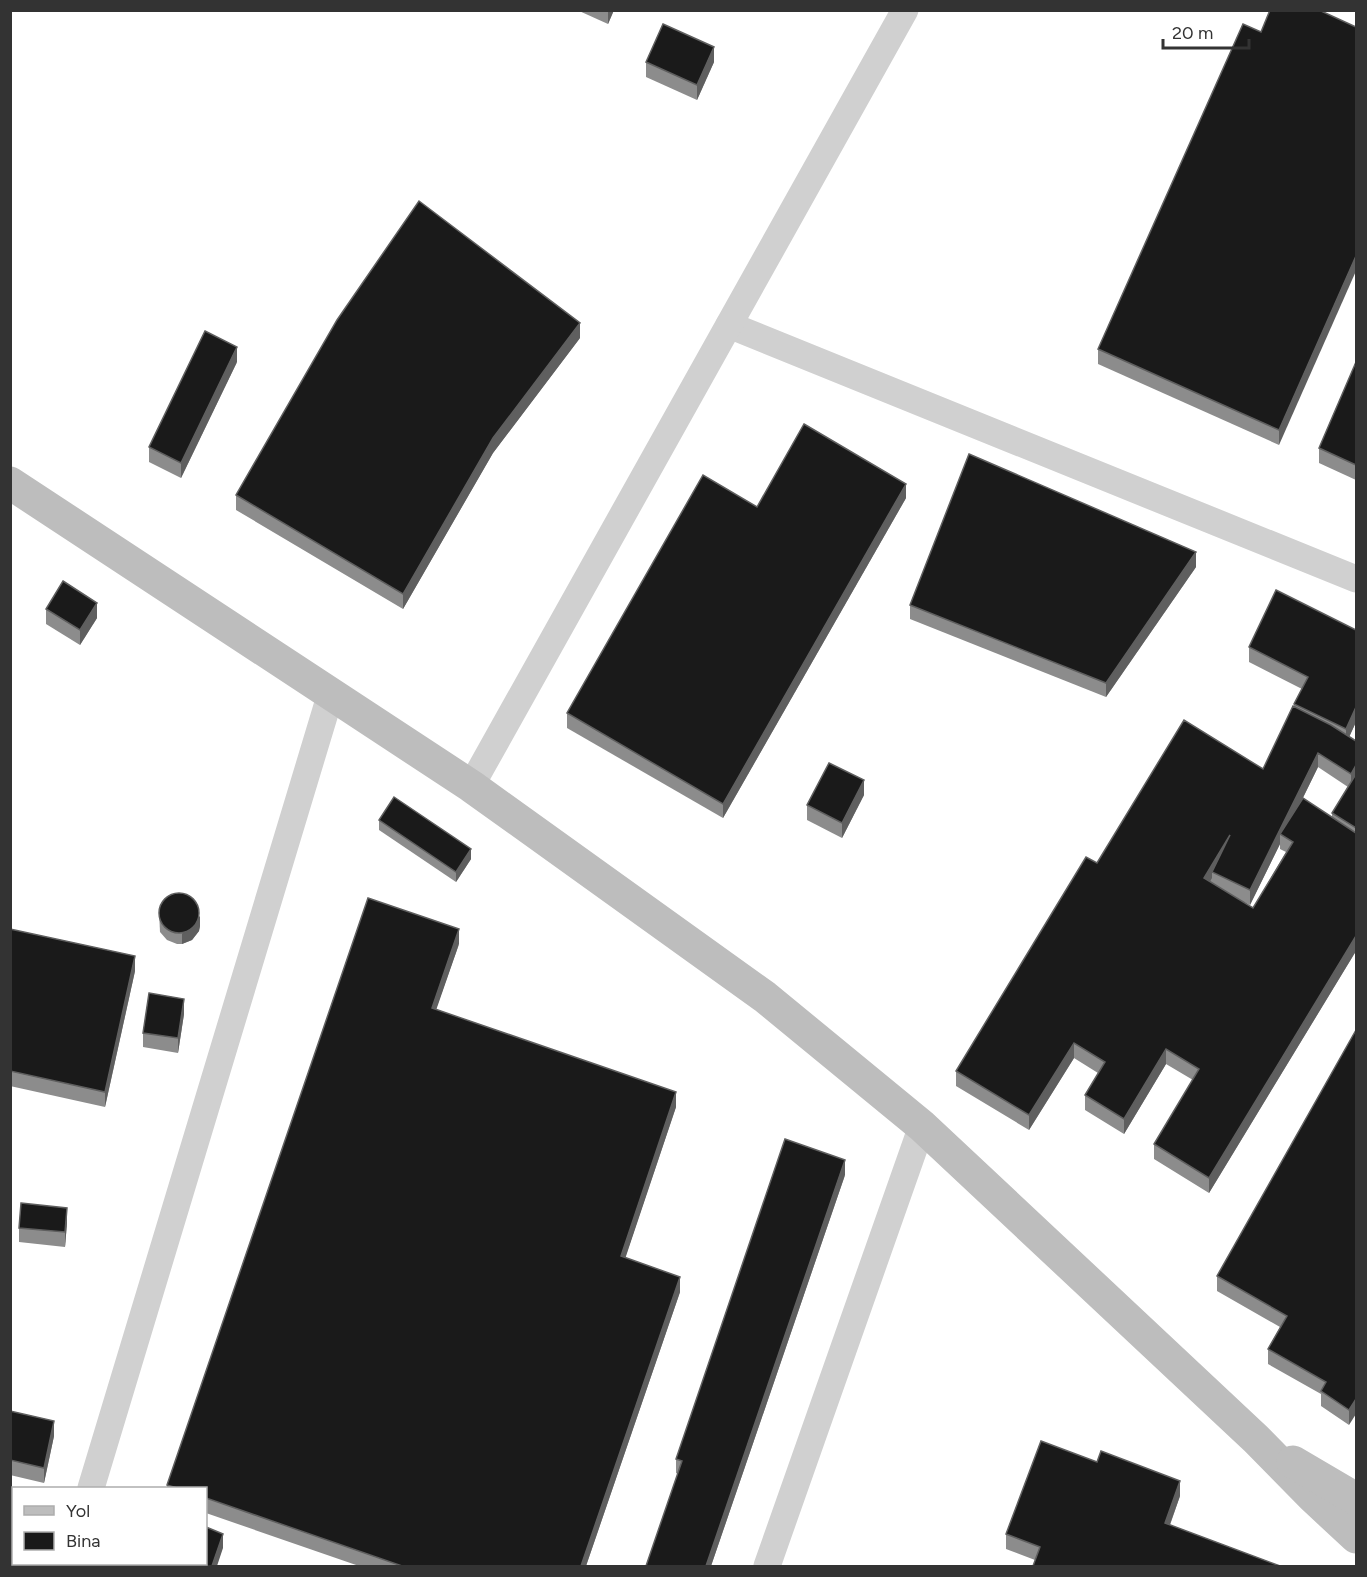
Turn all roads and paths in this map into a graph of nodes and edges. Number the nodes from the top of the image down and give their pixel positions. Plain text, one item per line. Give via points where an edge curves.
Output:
1 (905, 10) edge
2 (729, 325) junction
3 (10, 483) edge
4 (1356, 579) edge
5 (331, 693) junction
6 (471, 786) junction
7 (922, 1126) junction
8 (1256, 1439) junction
9 (92, 1487) edge
10 (1356, 1499) edge
11 (1356, 1537) edge
12 (768, 1566) edge

1 - 2 street
2 - 4 street
2 - 6 street
3 - 5 street
5 - 6 street
5 - 9 street
6 - 7 street via 765,997
7 - 8 street
7 - 12 street
8 - 10 street
8 - 11 street

